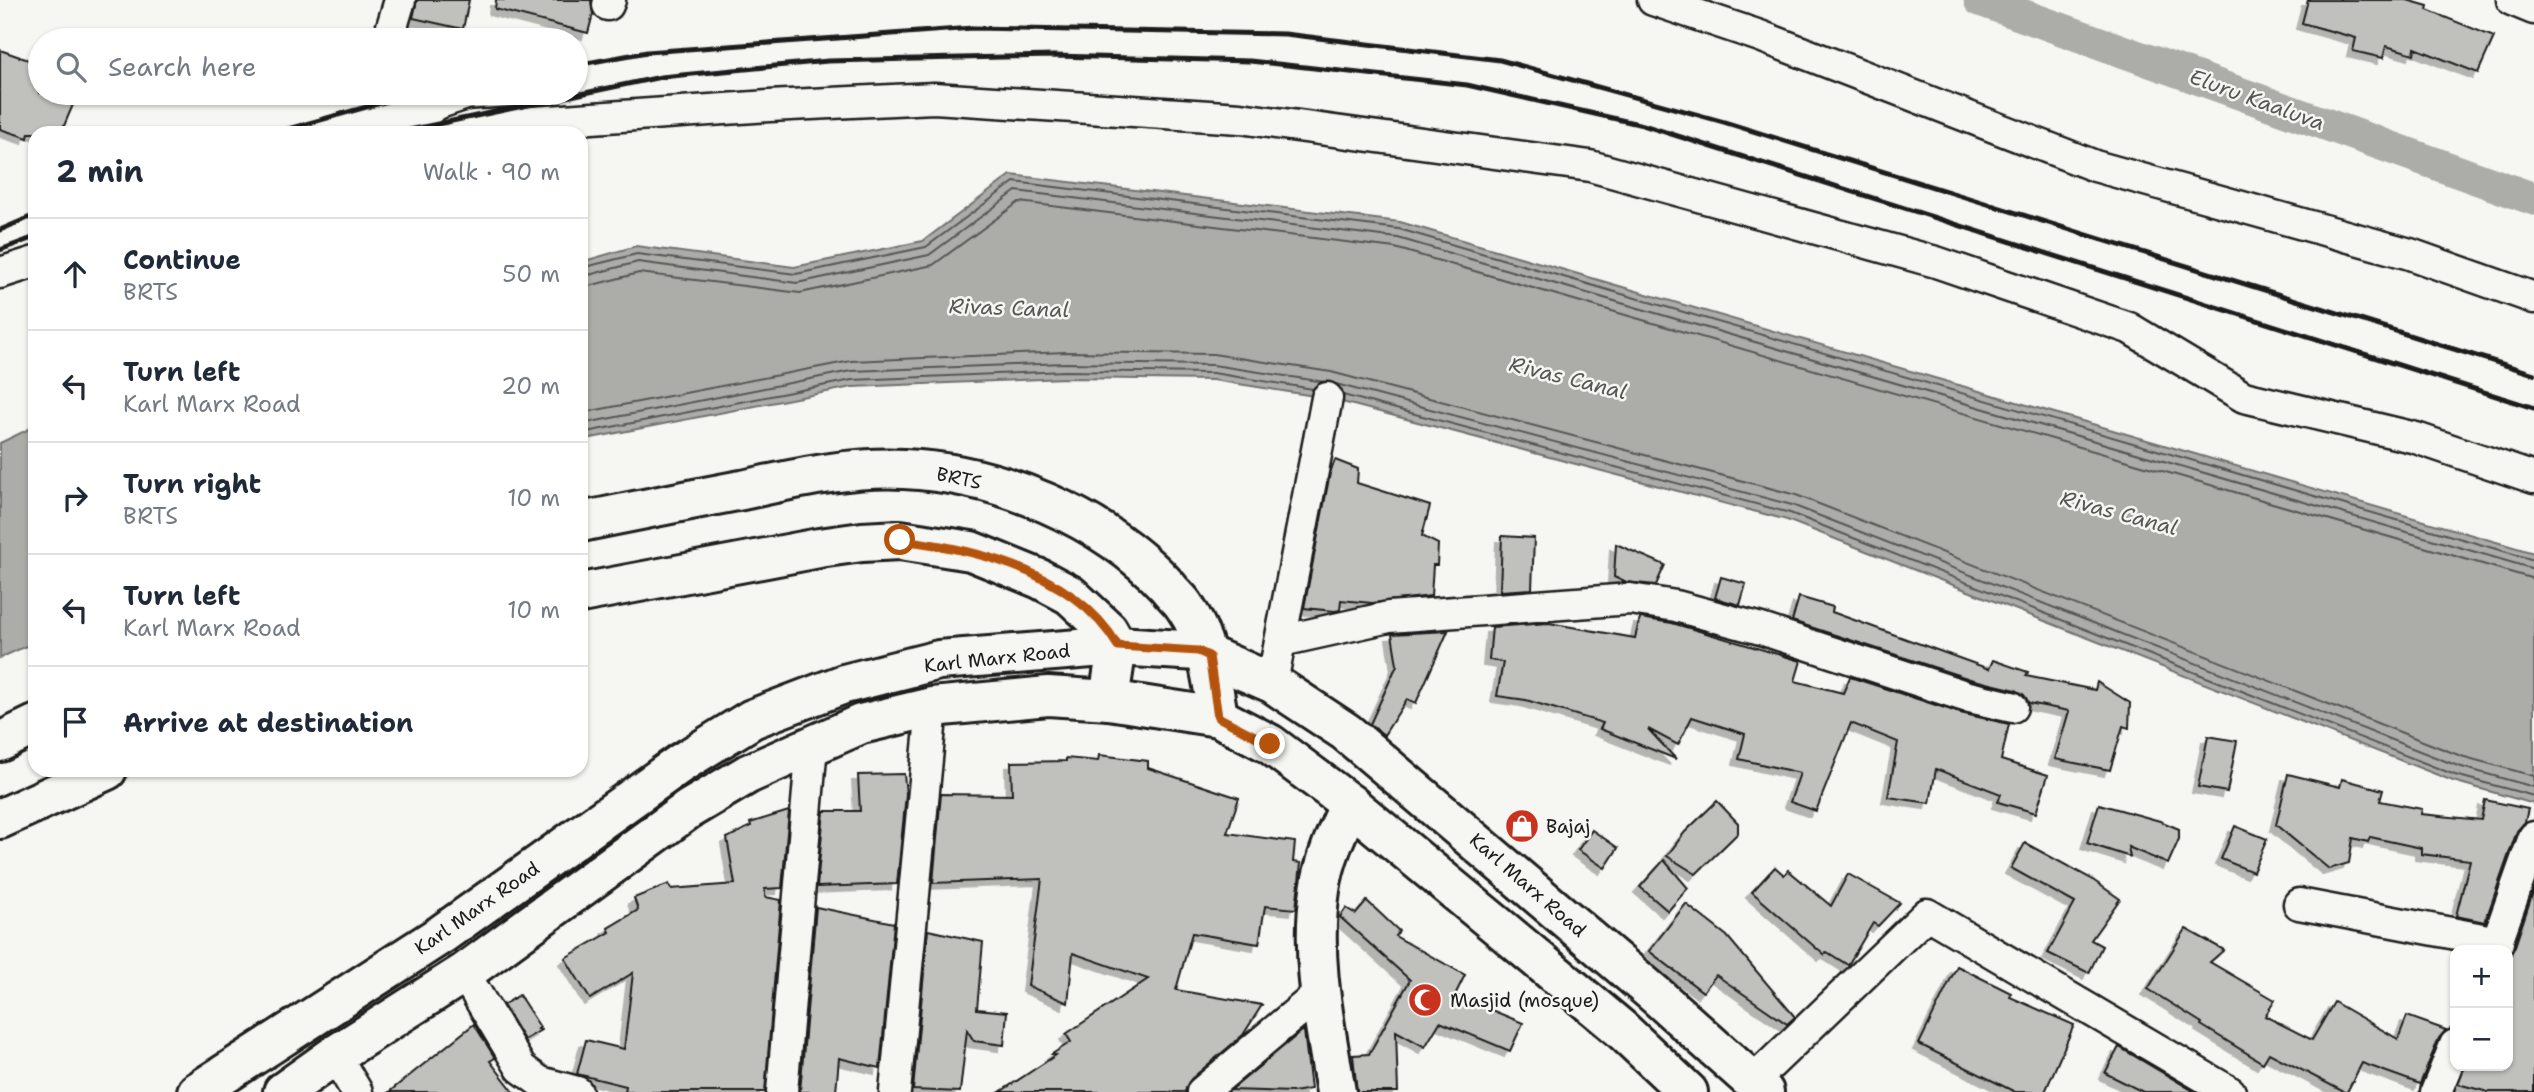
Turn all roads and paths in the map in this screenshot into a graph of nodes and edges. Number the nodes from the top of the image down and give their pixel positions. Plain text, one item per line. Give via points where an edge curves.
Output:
1 (400, 0) edge
2 (1653, 0) edge
3 (2512, 0) edge
4 (2534, 9) edge
5 (392, 28) edge
6 (480, 126) edge
7 (28, 264) edge
8 (0, 273) edge
9 (2534, 298) edge
10 (1327, 398) dead end
11 (2534, 478) edge
12 (588, 521) edge
13 (588, 592) edge
14 (1281, 641) junction
15 (1118, 646) junction
16 (1209, 656) junction
17 (1272, 683) junction
18 (1109, 700) junction
19 (932, 707) junction
20 (2012, 707) dead end
21 (1218, 717) junction
22 (28, 728) edge
23 (0, 741) edge
24 (812, 745) junction
25 (92, 777) edge
26 (1350, 804) junction
27 (0, 819) edge
28 (2534, 837) edge
29 (2299, 904) dead end
30 (2491, 945) edge
31 (2496, 945) edge
32 (464, 973) junction
33 (1320, 993) junction
34 (335, 1055) junction
35 (2450, 1057) edge
36 (1758, 1087) edge
37 (197, 1092) edge
38 (283, 1092) edge
39 (357, 1092) edge
40 (577, 1092) edge
41 (782, 1092) edge
42 (895, 1092) edge
43 (1202, 1092) edge
44 (1336, 1092) edge
45 (1688, 1092) edge
46 (2230, 1092) edge
47 (2436, 1092) edge

1 - 5 street
2 - 9 street via 1760,36 2095,166 2410,254
3 - 4 street
6 - 11 street via 934,97 1240,118 1590,166 1936,262 2129,328 2244,397 2416,438
7 - 8 street
10 - 14 street
12 - 16 main road, BRTS via 857,470 948,473 1040,500 1110,537 1153,572 1185,607
13 - 15 main road via 819,548 900,540 971,551 1040,579 1070,595 1108,630
14 - 17 street
14 - 20 street via 1389,617 1630,598 1761,629
15 - 16 main road, Karl Marx Road via 1198,651
15 - 18 main road
15 - 37 main road, Karl Marx Road via 939,660 844,684 752,719 681,762 442,934
16 - 17 main road, Karl Marx Road
16 - 21 main road, BRTS
17 - 36 main road, Karl Marx Road via 1388,765
18 - 19 main road via 1048,696
18 - 21 main road
19 - 24 main road via 861,724
19 - 42 street
21 - 26 main road via 1270,744
22 - 23 main road
24 - 32 main road via 748,774 690,809
24 - 41 street
25 - 27 main road
26 - 33 main road via 1331,846 1320,888 1316,939
26 - 45 main road via 1621,1028
28 - 31 street
29 - 30 street
32 - 34 main road
32 - 40 street via 521,1068 540,1082
33 - 43 street
33 - 44 main road
34 - 38 main road
34 - 39 street
35 - 47 street
36 - 46 street via 1927,914

